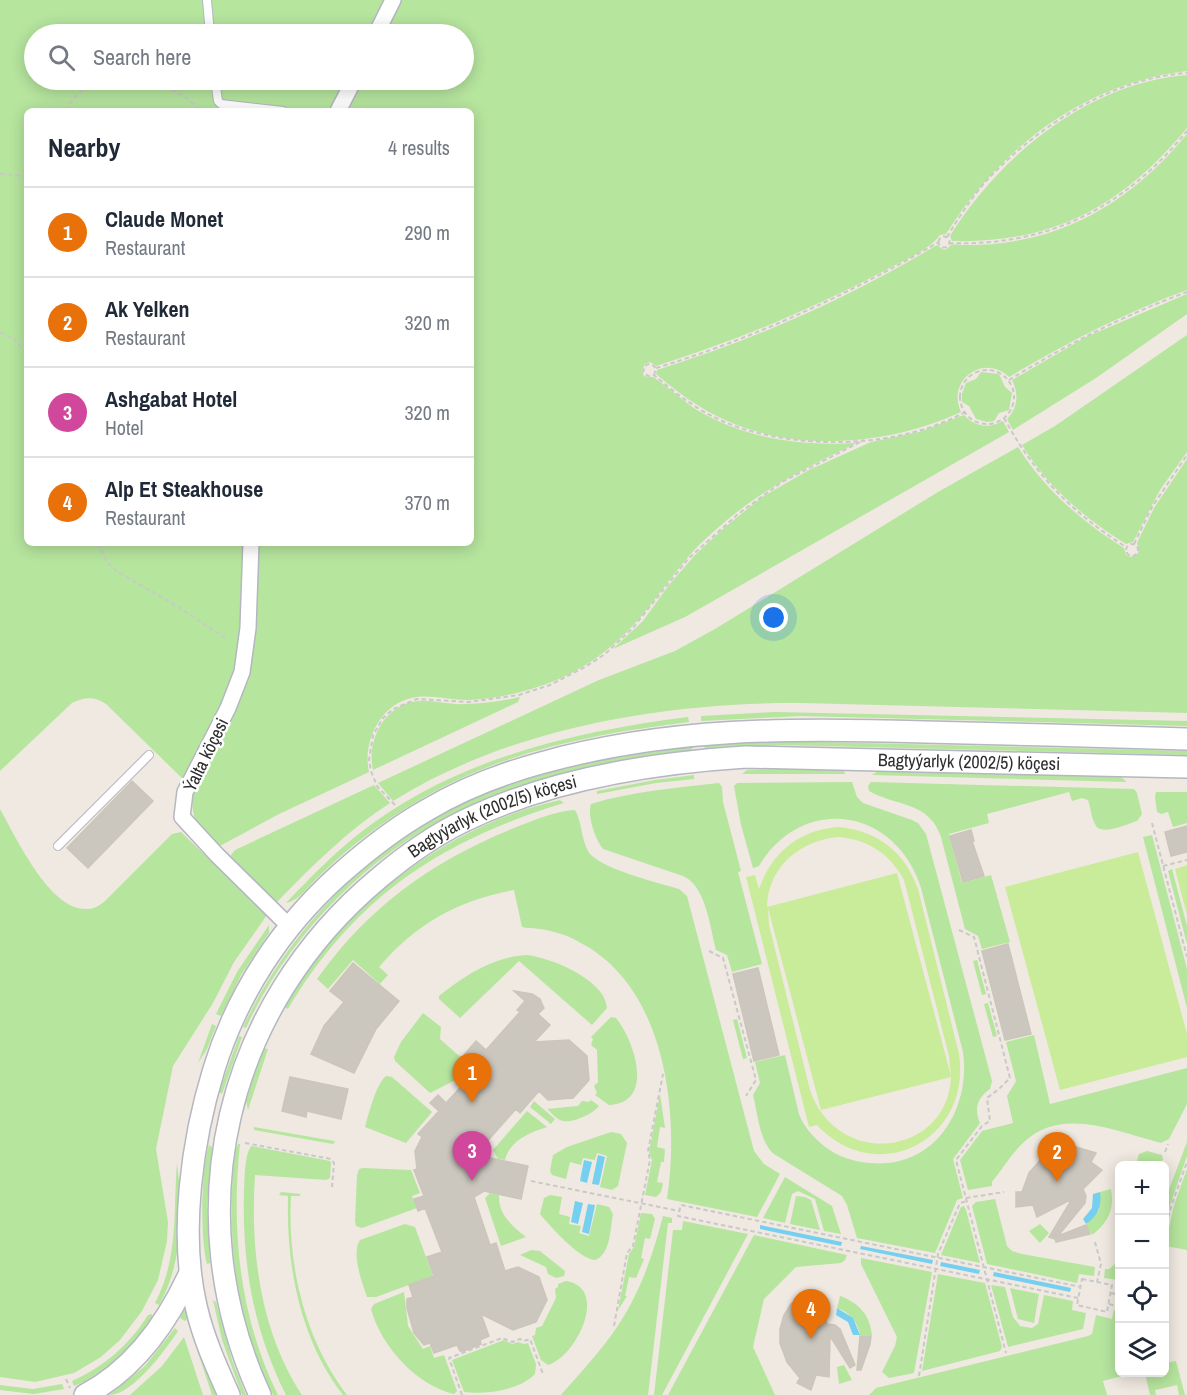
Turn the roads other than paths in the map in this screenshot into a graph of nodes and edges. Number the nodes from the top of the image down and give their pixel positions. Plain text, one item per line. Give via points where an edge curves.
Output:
1 (207, 0) edge
2 (393, 0) edge
3 (209, 24) edge
4 (381, 24) edge
5 (216, 90) edge
6 (349, 90) edge
7 (256, 108) edge
8 (340, 108) edge
9 (251, 546) edge
10 (1187, 739) edge
11 (149, 755) dead end
12 (1187, 767) edge
13 (58, 846) dead end
14 (290, 927) junction
15 (215, 1120) junction
16 (222, 1271) junction
17 (190, 1272) junction
18 (85, 1395) edge
19 (229, 1395) edge
20 (260, 1395) edge

1 - 3 lane
2 - 4 street
5 - 7 lane via 221,104
6 - 8 street
9 - 14 street, Ýalta köçesi via 242,672 185,792 182,817
10 - 14 street, Bagtyýarlyk (2002/5) köçesi via 746,730 686,735 568,755 498,776 400,826 327,886
11 - 13 lane
12 - 15 street, Bagtyýarlyk (2002/5) köçesi via 746,757 610,774 507,803 462,822 411,852 370,885 325,930 265,1016
14 - 15 street, Bagtyýarlyk (2002/5) köçesi via 265,960 229,1026 213,1070
15 - 16 street, Bagtyýarlyk (2002/5) köçesi
15 - 17 street, Bagtyýarlyk (2002/5) köçesi via 188,1202
16 - 17 street
16 - 20 street, Bagtyýarlyk (2002/5) köçesi via 239,1340
17 - 18 street via 144,1348 119,1374
17 - 19 street, Bagtyýarlyk (2002/5) köçesi via 201,1326

